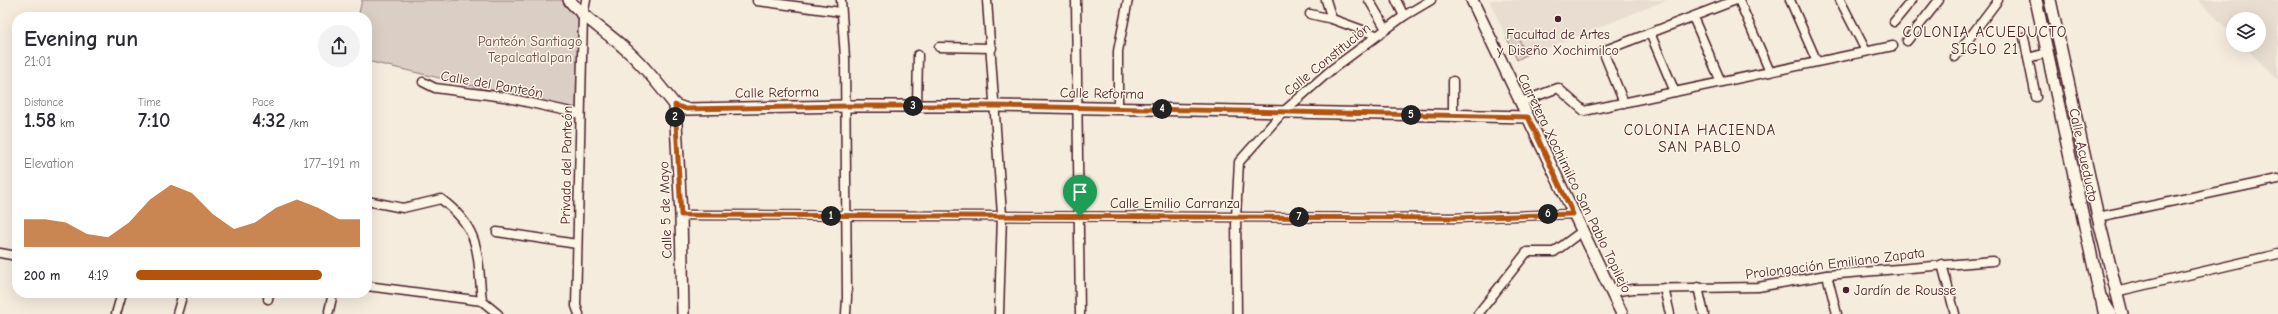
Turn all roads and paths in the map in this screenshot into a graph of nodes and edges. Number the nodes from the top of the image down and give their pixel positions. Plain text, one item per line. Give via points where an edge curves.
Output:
1 (568, 0) edge
2 (586, 0) edge
3 (841, 0) edge
4 (988, 0) edge
5 (1076, 0) edge
6 (1128, 0) edge
7 (1326, 0) edge
8 (1369, 0) edge
9 (1396, 0) edge
10 (1431, 0) edge
11 (1472, 0) edge
12 (1738, 0) edge
13 (1790, 0) edge
14 (1840, 0) edge
15 (1912, 0) edge
16 (1939, 0) edge
17 (1998, 0) edge
18 (2036, 0) edge
19 (2050, 0) edge
20 (757, 1) edge
21 (841, 12) junction
22 (1310, 14) dead end
23 (584, 16) junction
24 (1404, 16) junction
25 (1693, 17) junction
26 (1332, 19) junction
27 (1894, 22) dead end
28 (1386, 29) junction
29 (1650, 33) junction
30 (1376, 35) junction
31 (2024, 37) dead end
32 (1907, 41) dead end
33 (1893, 46) dead end
34 (939, 47) dead end
35 (992, 48) junction
36 (1866, 51) junction
37 (918, 55) dead end
38 (1955, 57) dead end
39 (2048, 57) junction
40 (2028, 58) junction
41 (2062, 58) junction
42 (1817, 62) junction
43 (1770, 72) junction
44 (1453, 81) dead end
45 (423, 82) dead end
46 (1721, 82) junction
47 (1675, 92) junction
48 (2036, 97) dead end
49 (1521, 102) junction
50 (1624, 103) junction
51 (675, 105) junction
52 (846, 106) junction
53 (917, 106) junction
54 (996, 106) junction
55 (1079, 108) junction
56 (1118, 108) junction
57 (1283, 112) junction
58 (580, 114) junction
59 (1453, 116) junction
60 (1528, 117) junction
61 (2278, 179) edge
62 (372, 202) edge
63 (1573, 214) junction
64 (681, 215) junction
65 (1002, 215) junction
66 (846, 216) junction
67 (1080, 216) junction
68 (1236, 216) junction
69 (2098, 217) junction
70 (497, 232) dead end
71 (1581, 232) junction
72 (577, 244) junction
73 (0, 253) edge
74 (2278, 254) edge
75 (12, 255) edge
76 (1993, 261) dead end
77 (1942, 264) junction
78 (1827, 275) junction
79 (372, 287) edge
80 (1698, 287) junction
81 (1664, 288) junction
82 (1612, 292) junction
83 (2115, 292) junction
84 (2100, 296) junction
85 (121, 298) edge
86 (182, 298) edge
87 (332, 298) edge
88 (482, 300) junction
89 (329, 311) dead end
90 (1617, 311) edge
91 (116, 314) edge
92 (177, 314) edge
93 (498, 314) edge
94 (579, 314) edge
95 (683, 314) edge
96 (846, 314) edge
97 (999, 314) edge
98 (1080, 314) edge
99 (1237, 314) edge
100 (1478, 314) edge
101 (1670, 314) edge
102 (1704, 314) edge
103 (1837, 314) edge
104 (1955, 314) edge
105 (2103, 314) edge
106 (2111, 314) edge
107 (2122, 314) edge

1 - 23 street
2 - 23 street, Privada del Panteón
3 - 21 street
4 - 35 street
5 - 55 street
6 - 56 street via 1118,51
7 - 26 street
8 - 28 street
9 - 24 street
10 - 24 street, Calle Constitución
11 - 49 street, Carretera Xochimilco San Pablo Topilejo
12 - 25 street
12 - 43 street
13 - 42 street
14 - 36 street
15 - 27 street
16 - 32 street
17 - 38 street
18 - 39 street, Calle Acueducto
19 - 41 street, Calle Acueducto
20 - 21 street
21 - 52 street
22 - 26 street
23 - 51 street via 629,52
23 - 58 street, Privada del Panteón
24 - 28 street, Calle Constitución
25 - 29 street
25 - 46 street
26 - 30 street
28 - 30 street, Calle Constitución
29 - 47 street
29 - 50 street via 1603,51
30 - 57 street, Calle Constitución via 1330,70
31 - 40 street
33 - 36 street
34 - 35 street
35 - 54 street
36 - 42 street
37 - 53 street
39 - 40 street
39 - 41 street
39 - 84 street, Calle Acueducto
40 - 48 street
41 - 69 street, Calle Acueducto
42 - 43 street
43 - 46 street
44 - 59 street
45 - 58 street, Calle del Panteón via 435,88 504,97
46 - 47 street
47 - 50 street
49 - 50 street via 1558,88 1584,111
49 - 60 street, Carretera Xochimilco San Pablo Topilejo
51 - 52 street, Calle Reforma via 686,109
51 - 64 street, Calle 5 de Mayo
52 - 53 street, Calle Reforma
52 - 66 street
53 - 54 street, Calle Reforma
54 - 55 street, Calle Reforma
54 - 65 street
55 - 56 street, Calle Reforma
55 - 67 street
56 - 57 street, Calle Reforma
57 - 59 street, Calle Reforma
57 - 68 street, Calle Constitución via 1239,162
58 - 72 street, Privada del Panteón
59 - 60 street, Calle Reforma
60 - 63 street, Carretera Xochimilco San Pablo Topilejo
61 - 69 street
62 - 88 street via 403,208 441,199 449,205 464,220 474,237
63 - 68 street, Calle Emilio Carranza via 1454,218
63 - 71 street, Carretera Xochimilco San Pablo Topilejo
64 - 66 street, Calle Emilio Carranza
64 - 95 street, Calle 5 de Mayo
65 - 66 street, Calle Emilio Carranza
65 - 67 street, Calle Emilio Carranza
65 - 97 street
66 - 96 street
67 - 68 street, Calle Emilio Carranza
67 - 98 street
68 - 99 street, Calle Constitución
69 - 83 street, Calle Acueducto
70 - 72 street
71 - 82 street, Carretera Xochimilco San Pablo Topilejo
71 - 100 street via 1554,252 1527,252
72 - 94 street, Privada del Panteón via 576,306
73 - 75 street
74 - 83 street
76 - 77 street, Prolongación Emiliano Zapata
77 - 78 street, Prolongación Emiliano Zapata
77 - 104 street
78 - 80 street, Prolongación Emiliano Zapata via 1758,287
78 - 103 street
79 - 88 street
80 - 81 street, Prolongación Emiliano Zapata
80 - 102 street
81 - 82 street, Prolongación Emiliano Zapata
81 - 101 street
82 - 90 street, Carretera Xochimilco San Pablo Topilejo
83 - 107 street, Calle Acueducto
84 - 105 street
84 - 106 street, Calle Acueducto
85 - 91 street
86 - 92 street
87 - 89 street
88 - 93 street

